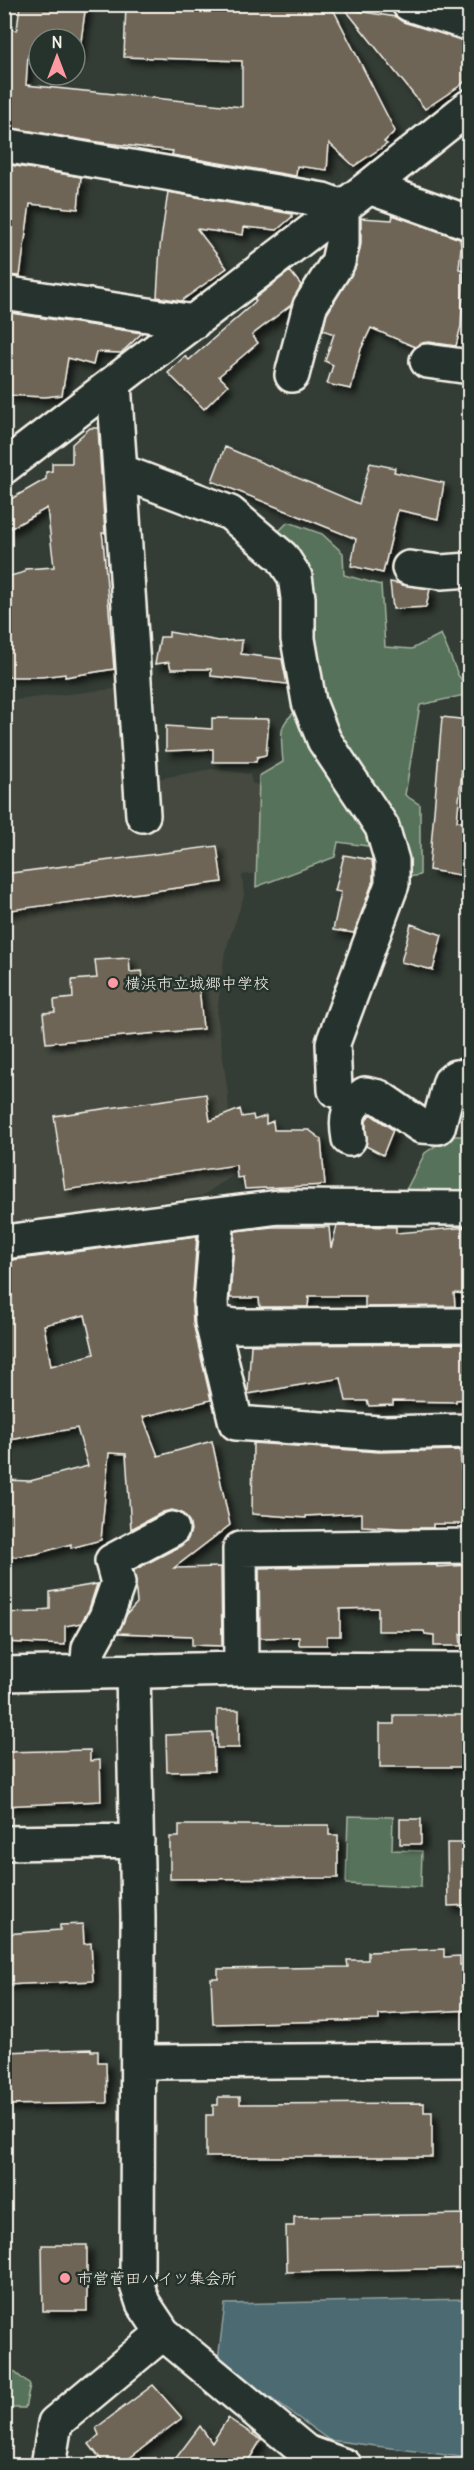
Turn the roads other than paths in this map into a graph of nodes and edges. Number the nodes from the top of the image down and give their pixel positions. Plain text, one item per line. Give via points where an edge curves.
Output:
1 (409, 4) edge
2 (470, 24) edge
3 (470, 106) edge
4 (4, 145) edge
5 (369, 187) junction
6 (342, 207) junction
7 (468, 225) edge
8 (4, 293) edge
9 (194, 322) junction
10 (428, 361) dead end
11 (470, 367) edge
12 (292, 375) dead end
13 (114, 383) junction
14 (4, 468) edge
15 (120, 471) junction
16 (409, 568) dead end
17 (470, 570) edge
18 (143, 815) dead end
19 (470, 1076) edge
20 (335, 1090) dead end
21 (349, 1139) dead end
22 (470, 1208) edge
23 (218, 1215) junction
24 (4, 1242) edge
25 (212, 1322) junction
26 (470, 1325) edge
27 (470, 1431) edge
28 (172, 1529) dead end
29 (470, 1546) edge
30 (241, 1669) junction
31 (470, 1670) edge
32 (133, 1671) junction
33 (87, 1672) junction
34 (4, 1674) edge
35 (137, 1841) junction
36 (4, 1843) edge
37 (470, 2060) edge
38 (138, 2062) junction
39 (163, 2333) junction
40 (48, 2466) edge
41 (345, 2466) edge

1 - 2 street
3 - 5 street
4 - 6 street via 323,200
5 - 6 street
5 - 7 street
6 - 9 street
6 - 12 street via 338,262 310,306
8 - 9 street
9 - 13 street
10 - 11 street
13 - 14 street
13 - 15 street
15 - 18 street
15 - 20 street via 230,513 282,557 295,577 298,639 309,702 324,740 382,827 392,861 392,884 333,1043
16 - 17 street
19 - 21 street via 456,1077 450,1082 438,1127 421,1126 379,1097 364,1094 346,1113
22 - 23 street via 279,1207
23 - 24 street
23 - 25 street
25 - 26 street via 234,1326
25 - 27 street via 236,1423 380,1432
28 - 33 street via 112,1561 118,1583 106,1617 88,1648
29 - 30 street via 240,1549
30 - 31 street
30 - 32 street
32 - 33 street
32 - 35 street
33 - 34 street
35 - 36 street
35 - 38 street
37 - 38 street
38 - 39 street via 137,2284 143,2302
39 - 40 street via 55,2423
39 - 41 street via 306,2452

